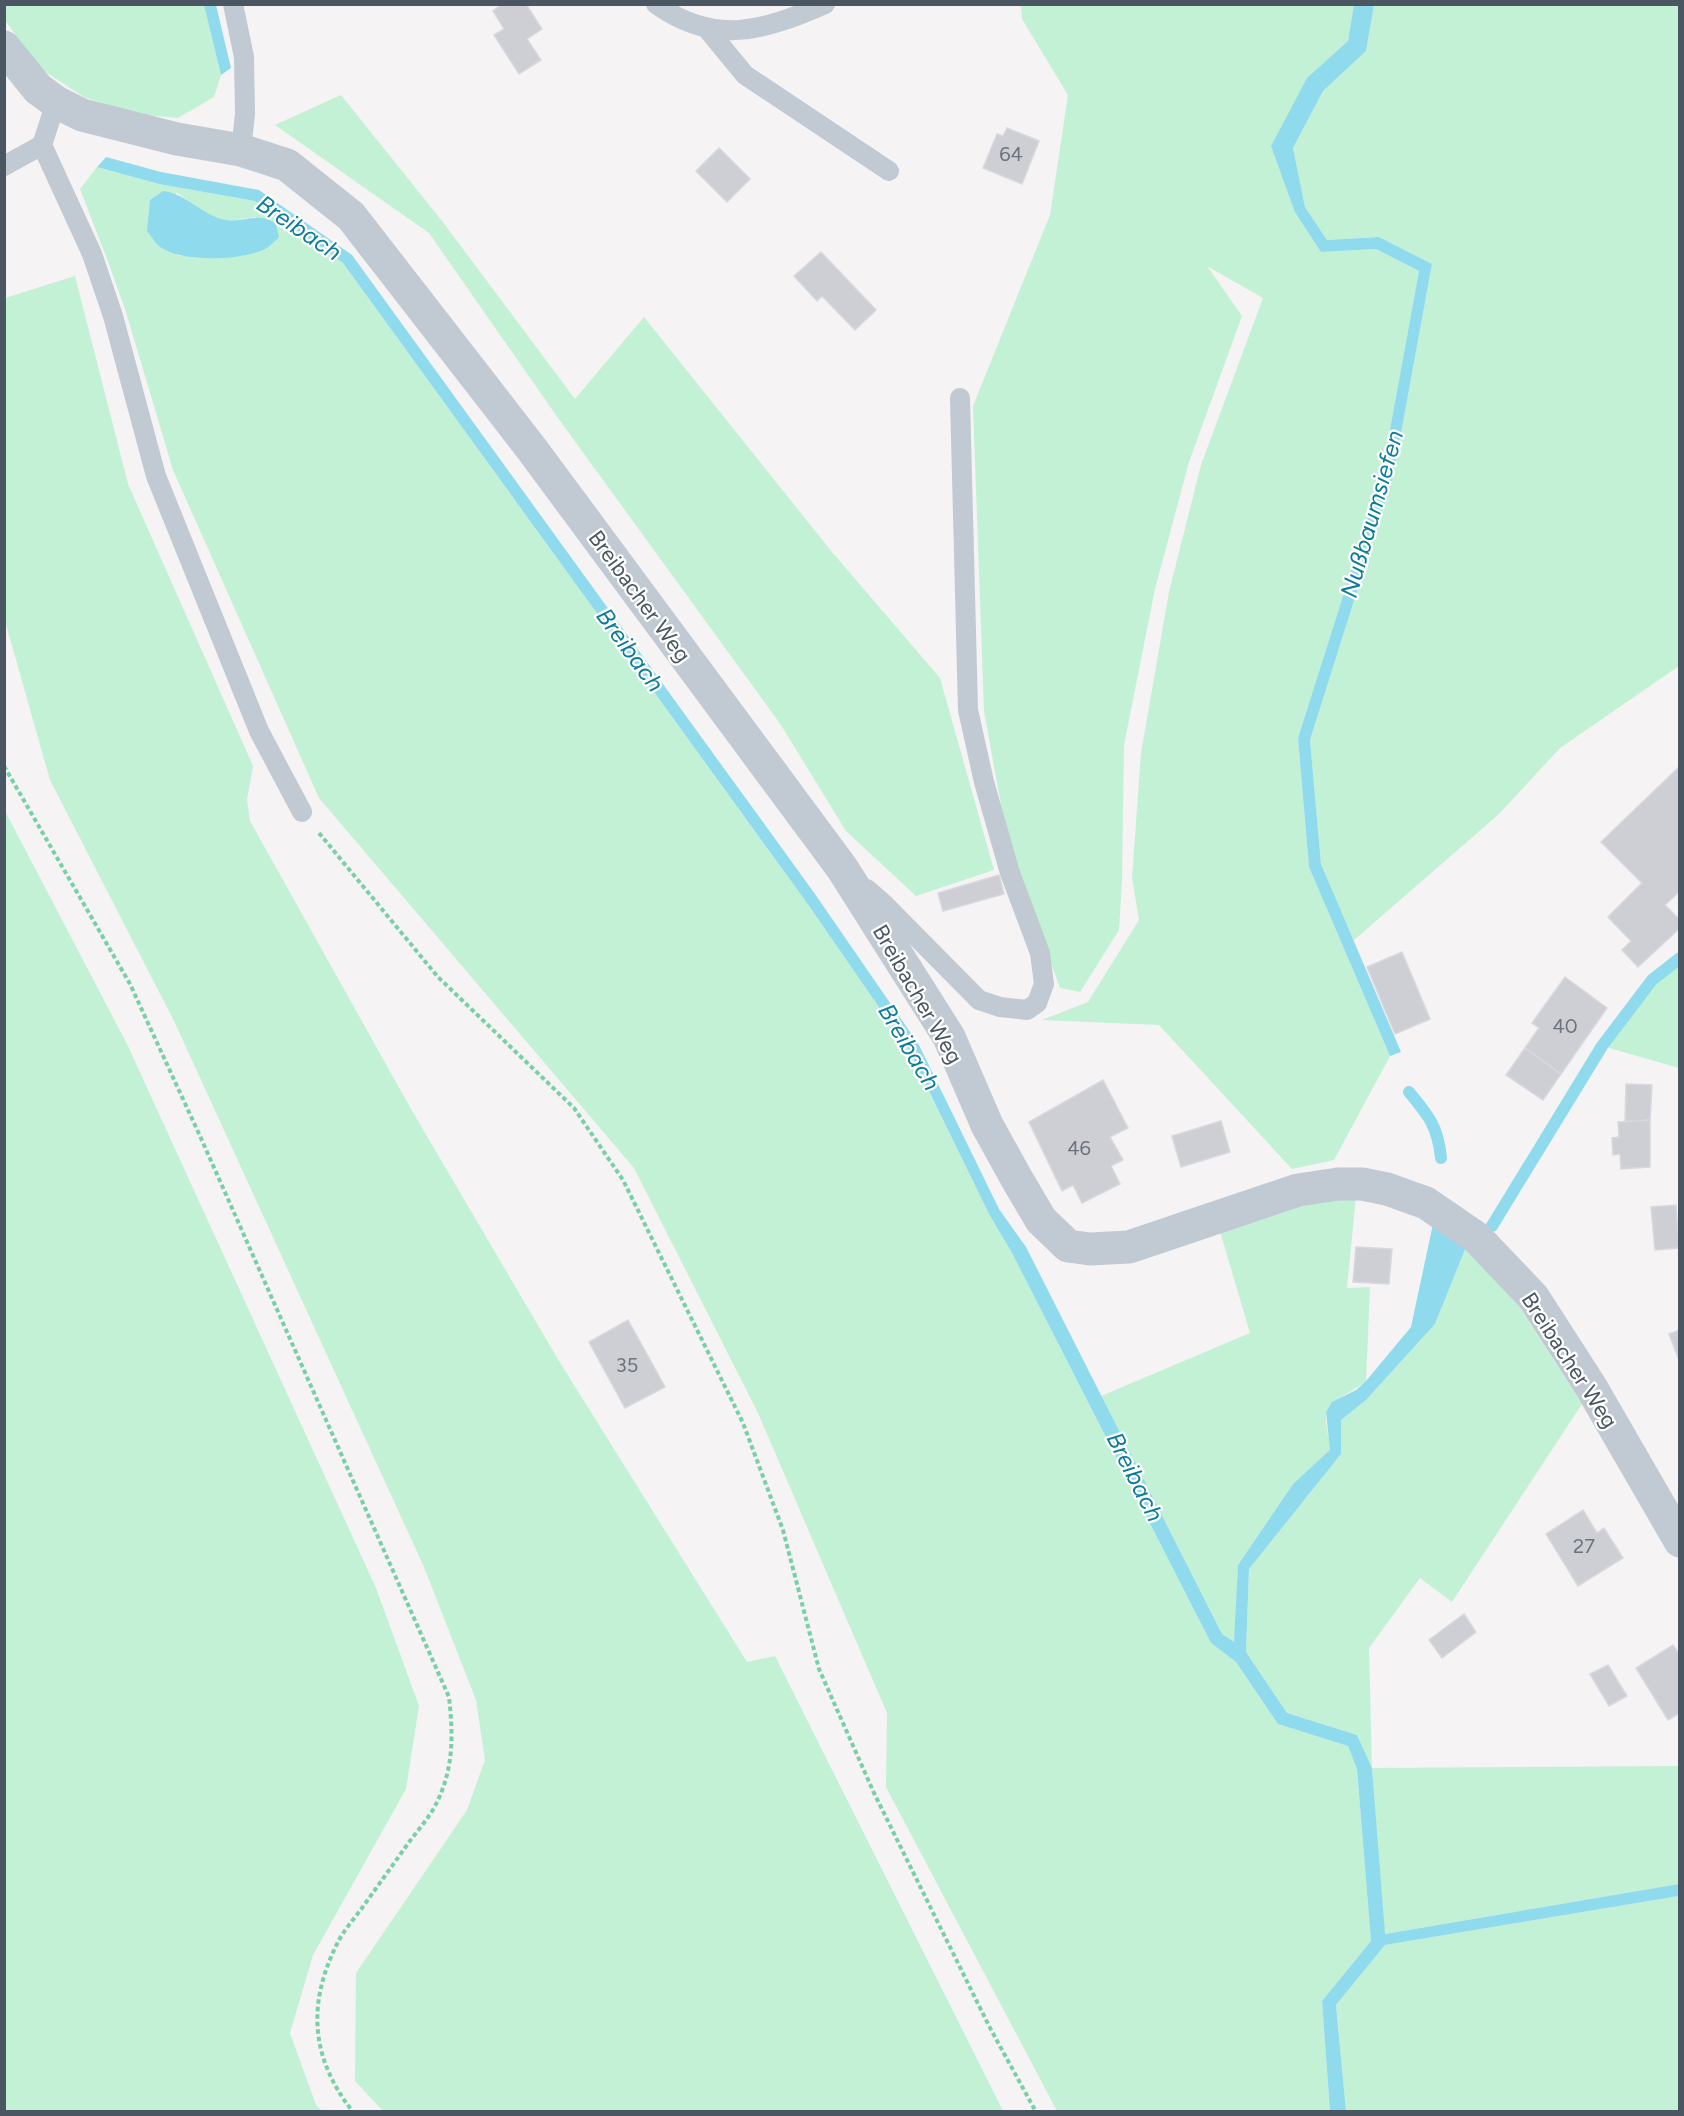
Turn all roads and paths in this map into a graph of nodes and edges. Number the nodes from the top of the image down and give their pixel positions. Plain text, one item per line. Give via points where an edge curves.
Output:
1 (233, 4) edge
2 (656, 4) edge
3 (825, 4) edge
4 (708, 30) junction
5 (4, 47) edge
6 (56, 102) junction
7 (42, 145) junction
8 (241, 150) junction
9 (4, 166) edge
10 (889, 171) dead end
11 (960, 398) dead end
12 (4, 766) edge
13 (302, 812) joint
14 (843, 868) junction
15 (1680, 1541) edge
16 (353, 2112) edge
17 (1036, 2112) edge

1 - 8 lane via 244,57
2 - 4 lane
3 - 4 lane via 743,32
4 - 10 lane via 745,75
5 - 6 street, Breibacher Weg via 38,89
6 - 7 lane
6 - 8 street, Breibacher Weg via 101,120
7 - 9 lane
7 - 13 lane via 92,254 113,316 156,476 259,731
8 - 14 street, Breibacher Weg via 287,165 351,216 531,448
11 - 14 lane via 968,710 1010,873 1040,953 1044,984 1037,1003 1027,1010 979,1000
12 - 16 path via 130,984 449,1698 452,1757 438,1801 339,1940 320,1996 316,2024 321,2056
13 - 17 path via 438,977 574,1108 623,1180 743,1422 783,1530 819,1670 869,1783
14 - 15 street, Breibacher Weg via 949,1036 987,1125 1041,1220 1068,1246 1129,1247 1298,1190 1338,1184 1387,1189 1426,1203 1477,1238 1533,1297 1592,1387

